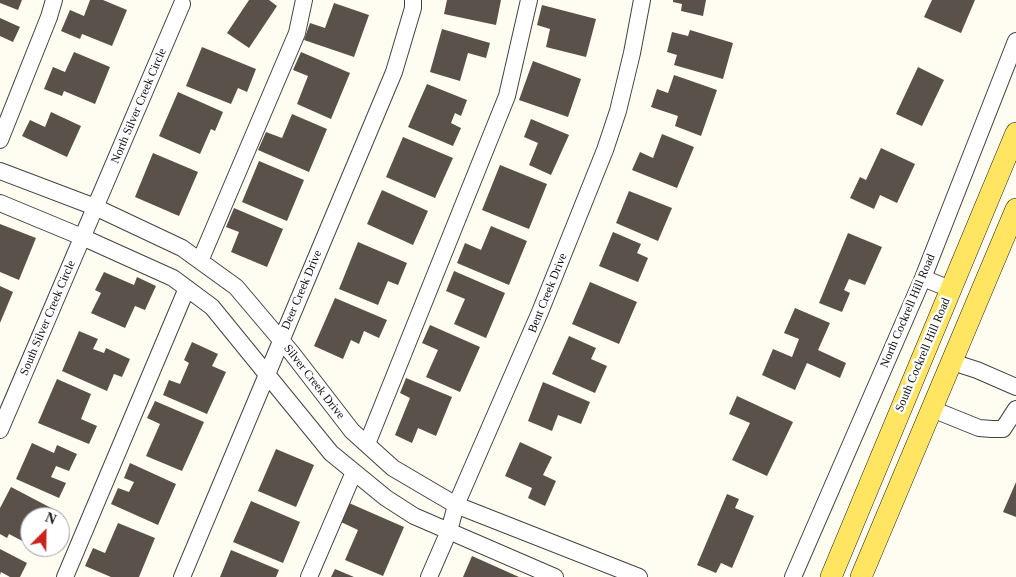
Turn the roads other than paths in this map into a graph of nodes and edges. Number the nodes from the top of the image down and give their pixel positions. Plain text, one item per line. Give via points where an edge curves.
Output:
1 (54, 0) edge
2 (304, 0) edge
3 (413, 0) edge
4 (529, 0) edge
5 (642, 0) edge
6 (182, 4) dead end
7 (1016, 41) edge
8 (1016, 133) edge
9 (0, 140) edge
10 (0, 171) edge
11 (0, 203) edge
12 (95, 207) junction
13 (1016, 210) edge
14 (82, 237) junction
15 (200, 261) junction
16 (923, 278) junction
17 (187, 288) junction
18 (950, 288) junction
19 (281, 340) junction
20 (952, 362) junction
21 (268, 375) junction
22 (1016, 387) edge
23 (932, 409) junction
24 (1016, 409) edge
25 (0, 430) edge
26 (367, 444) junction
27 (354, 472) junction
28 (456, 505) junction
29 (448, 531) junction
30 (65, 577) edge
31 (182, 577) edge
32 (309, 577) edge
33 (429, 577) edge
34 (555, 577) edge
35 (639, 577) edge
36 (794, 577) edge
37 (831, 577) edge
38 (861, 577) edge

1 - 9 street
2 - 15 street via 297,33
3 - 19 street, Deer Creek Drive via 394,72
4 - 26 street via 506,96
5 - 28 street, Bent Creek Drive via 618,111 605,150 540,312
6 - 12 street, North Silver Creek Circle
7 - 16 street, North Cockrell Hill Road
8 - 18 main road, South Cockrell Hill Road
10 - 12 street, Silver Creek Drive
11 - 14 street
12 - 14 street, South Silver Creek Circle
12 - 15 street, Silver Creek Drive via 182,248
13 - 20 main road
14 - 17 street via 173,278
14 - 25 street, South Silver Creek Circle
15 - 19 street, Silver Creek Drive via 236,287
16 - 18 street
16 - 36 street, North Cockrell Hill Road
17 - 21 street via 212,307
17 - 30 street
18 - 37 main road, South Cockrell Hill Road
19 - 21 street, Deer Creek Drive
19 - 26 street, Silver Creek Drive via 352,431
20 - 22 street
20 - 23 main road
21 - 27 street via 331,453
21 - 31 street, Deer Creek Drive
23 - 24 street via 992,430 1003,429
23 - 38 main road
26 - 28 street, Silver Creek Drive via 393,468
27 - 29 street via 414,516
27 - 32 street
28 - 29 street, Bent Creek Drive
28 - 35 street, Silver Creek Drive
29 - 33 street, Bent Creek Drive
29 - 34 street

